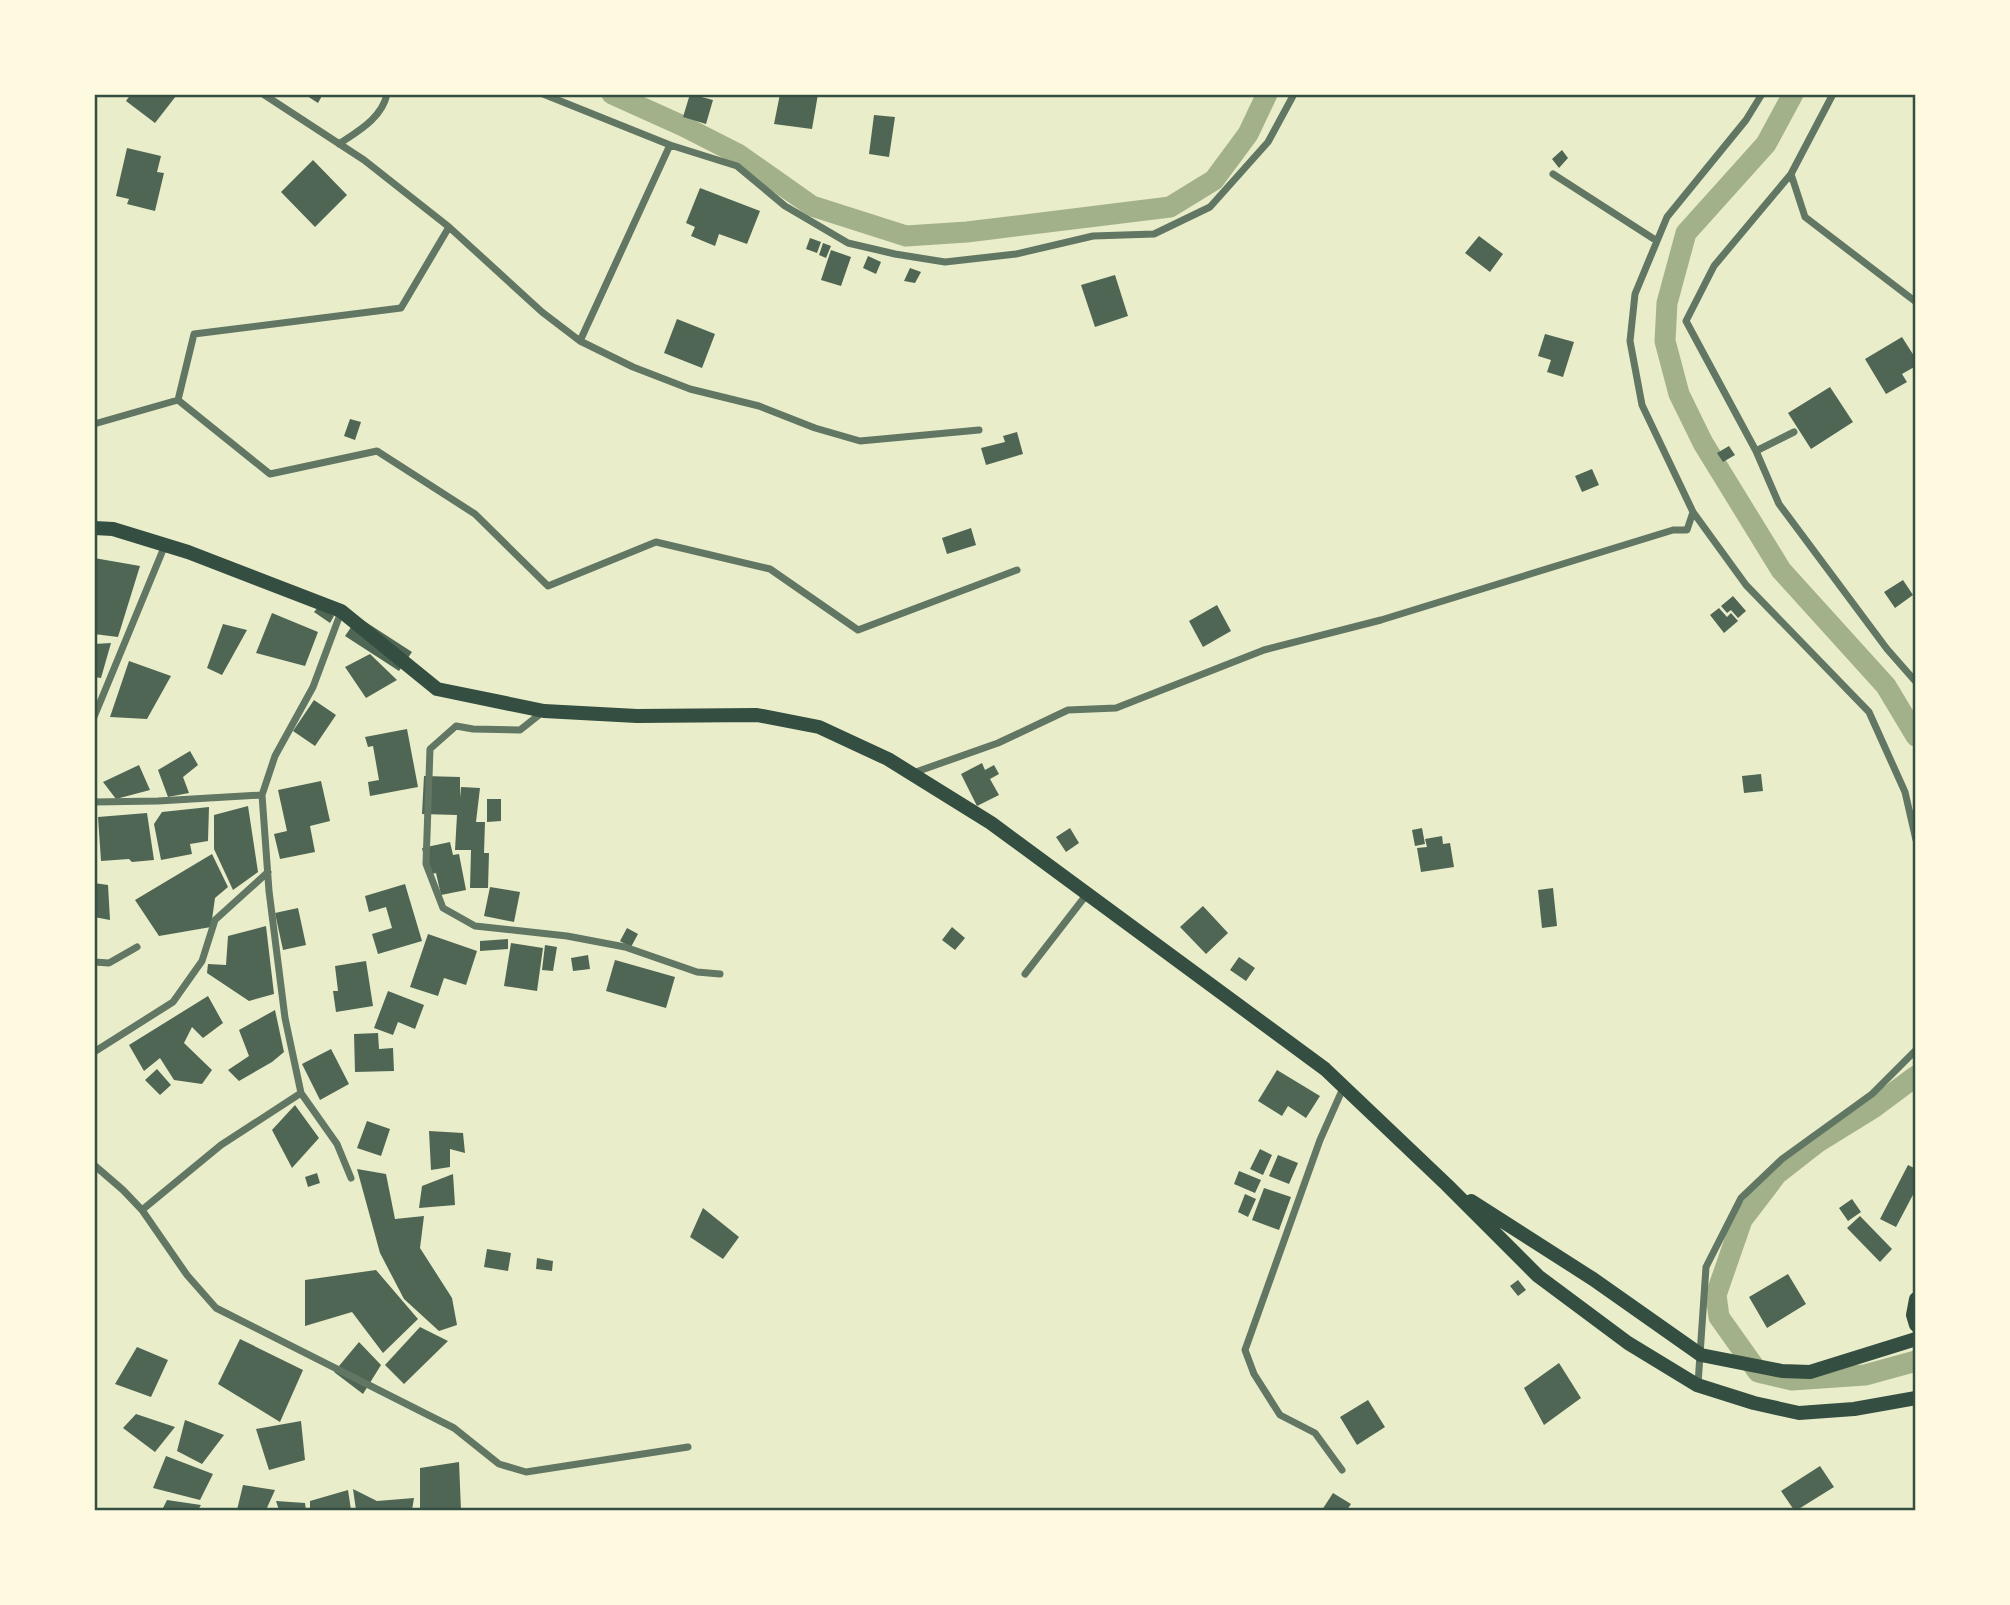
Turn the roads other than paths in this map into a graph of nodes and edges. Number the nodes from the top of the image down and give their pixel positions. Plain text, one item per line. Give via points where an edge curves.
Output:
1 (263, 94) edge
2 (387, 94) edge
3 (543, 94) edge
4 (1294, 94) edge
5 (1762, 94) edge
6 (1833, 94) edge
7 (339, 144) junction
8 (670, 145) junction
9 (1553, 174) dead end
10 (1791, 174) junction
11 (449, 227) junction
12 (1657, 241) junction
13 (1916, 302) edge
14 (580, 341) junction
15 (178, 400) junction
16 (94, 424) edge
17 (979, 430) dead end
18 (1794, 432) dead end
19 (1756, 451) junction
20 (1693, 512) junction
21 (94, 528) edge
22 (164, 545) junction
23 (1017, 569) dead end
24 (341, 611) junction
25 (1916, 682) edge
26 (544, 711) junction
27 (94, 717) edge
28 (912, 774) junction
29 (262, 795) junction
30 (94, 802) edge
31 (1916, 840) edge
32 (268, 872) junction
33 (1087, 894) junction
34 (137, 947) dead end
35 (94, 962) edge
36 (720, 974) dead end
37 (1025, 974) dead end
38 (1916, 1050) edge
39 (94, 1052) edge
40 (1345, 1086) junction
41 (301, 1093) junction
42 (94, 1165) edge
43 (351, 1178) dead end
44 (1447, 1185) junction
45 (142, 1210) junction
46 (1916, 1299) edge
47 (1916, 1325) edge
48 (1916, 1339) edge
49 (1701, 1355) junction
50 (1698, 1385) junction
51 (1916, 1398) edge
52 (688, 1447) dead end
53 (1342, 1470) dead end

1 - 7 street
2 - 7 street via 384,107
3 - 8 street
4 - 8 street via 1268,142 1210,206 1154,234 1093,236 1016,254 945,262 848,243 785,206 737,166
5 - 12 street via 1667,217
6 - 10 street
7 - 11 street
8 - 14 street
9 - 12 street
10 - 13 street via 1805,216
10 - 19 street via 1714,266 1686,321
11 - 14 street
11 - 15 street via 401,308 194,334
12 - 20 street via 1635,294 1630,341 1642,405
14 - 17 street via 690,388 860,441
15 - 16 street
15 - 23 street via 270,474 377,452 475,514 548,586 656,542 770,569 858,630
18 - 19 street
19 - 25 street via 1779,504 1886,649
20 - 28 street via 1687,530 1673,530 1381,621 1264,650 1116,708 1068,710 998,743
20 - 31 street via 1746,585 1869,712 1905,792
21 - 22 main road
22 - 24 main road
22 - 27 street
24 - 26 main road via 437,689
24 - 29 street via 313,687 275,756
26 - 28 main road via 757,715 819,727
26 - 36 street via 520,730 456,726 430,749 426,864 443,908 475,926 625,947 697,972
28 - 33 main road via 991,823
29 - 30 street
29 - 32 street
32 - 39 street via 215,920 202,961 173,1002
32 - 41 street via 285,1018
33 - 37 street
33 - 40 main road
34 - 35 street via 109,963
38 - 49 street via 1872,1094 1782,1159 1741,1198 1706,1267
40 - 44 main road
40 - 53 street via 1320,1140 1245,1350 1280,1415 1315,1433
41 - 43 street via 337,1144
41 - 45 street via 221,1145
42 - 45 street
44 - 49 main road
44 - 50 main road via 1538,1276 1628,1343
45 - 52 street via 216,1308 454,1428 499,1464 526,1472
46 - 47 main road
48 - 49 main road via 1810,1372
49 - 50 street
50 - 51 main road via 1799,1413

